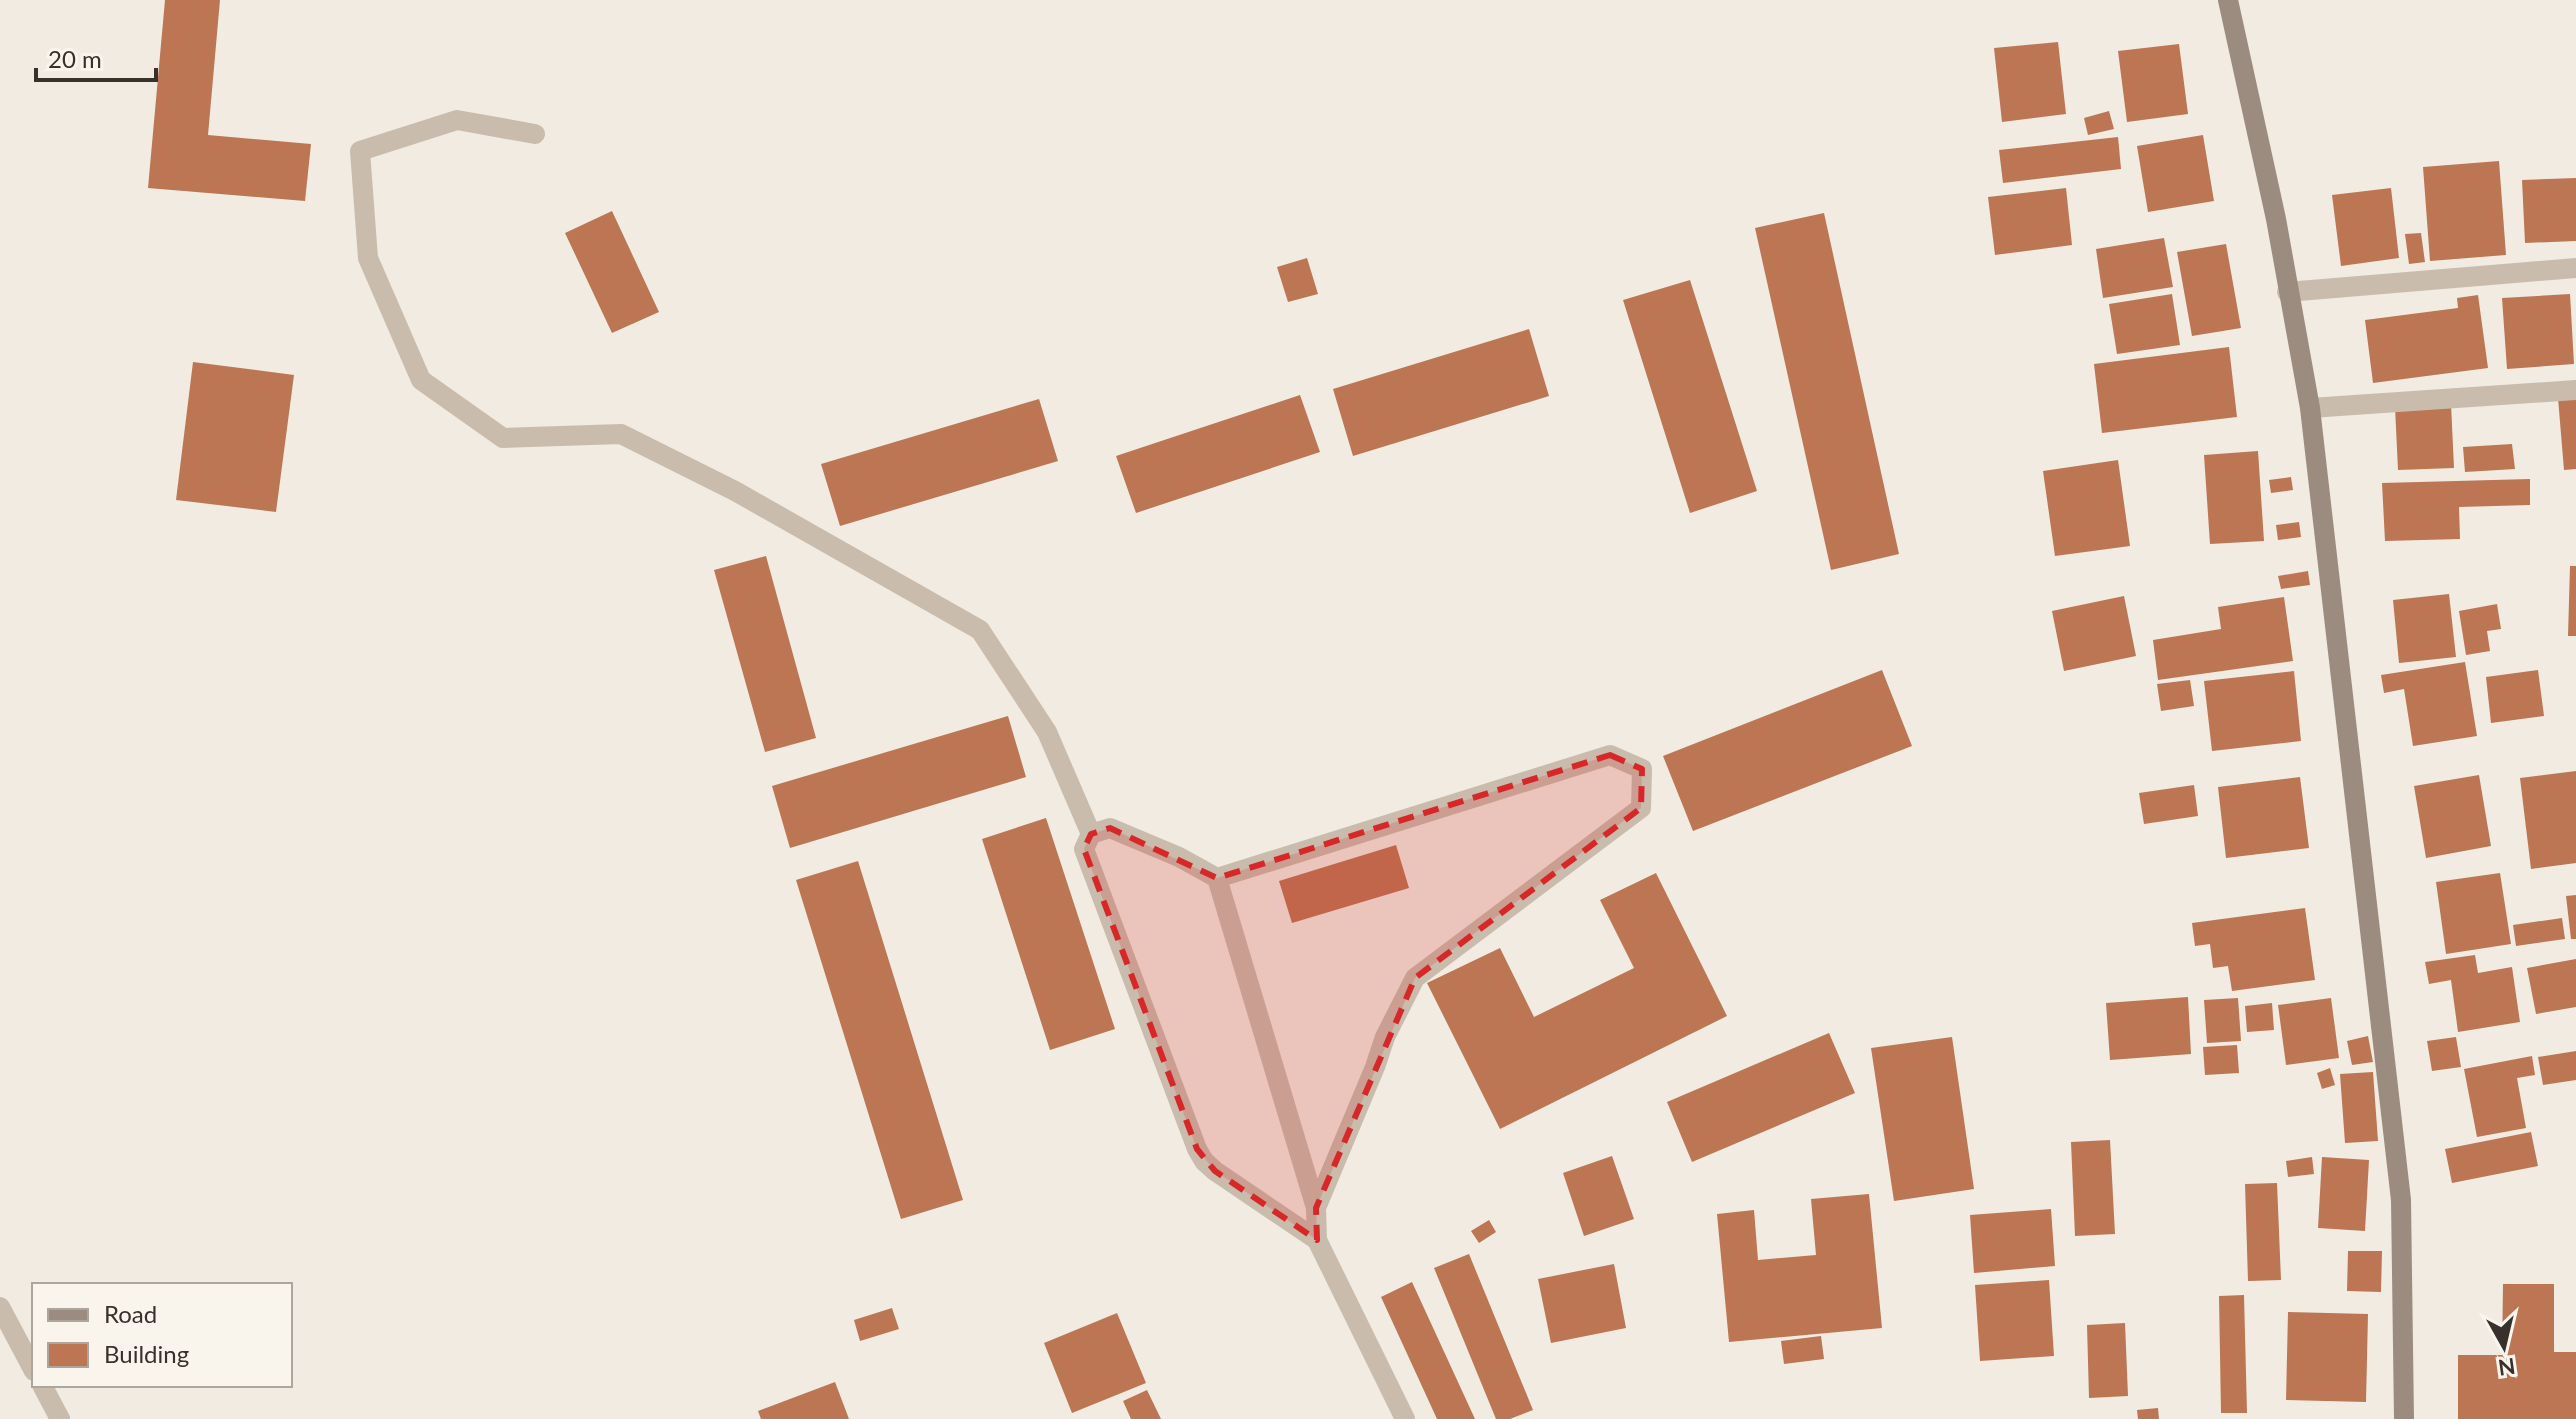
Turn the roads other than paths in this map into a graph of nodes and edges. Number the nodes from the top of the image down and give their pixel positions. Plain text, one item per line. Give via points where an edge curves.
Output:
1 (2228, 0) edge
2 (535, 134) dead end
3 (2576, 268) edge
4 (2287, 292) junction
5 (2576, 390) edge
6 (2310, 408) junction
7 (1091, 834) junction
8 (1217, 878) junction
9 (1316, 1208) junction
10 (1317, 1240) junction
11 (0, 1307) edge
12 (32, 1367) edge
13 (43, 1387) edge
14 (60, 1419) edge
15 (1405, 1419) edge
16 (2404, 1419) edge

1 - 4 street
2 - 7 street via 457,120 360,151 368,258 421,380 503,438 621,434 735,491 980,630 1047,732
3 - 4 street
4 - 6 street
5 - 6 street
6 - 16 street via 2401,1200
7 - 8 street via 1110,828
7 - 10 street via 1084,849 1197,1149 1215,1171
8 - 9 street
8 - 9 street via 1610,755 1642,769 1641,808 1415,978 1385,1037
9 - 10 street
10 - 15 street
11 - 12 street
13 - 14 street

